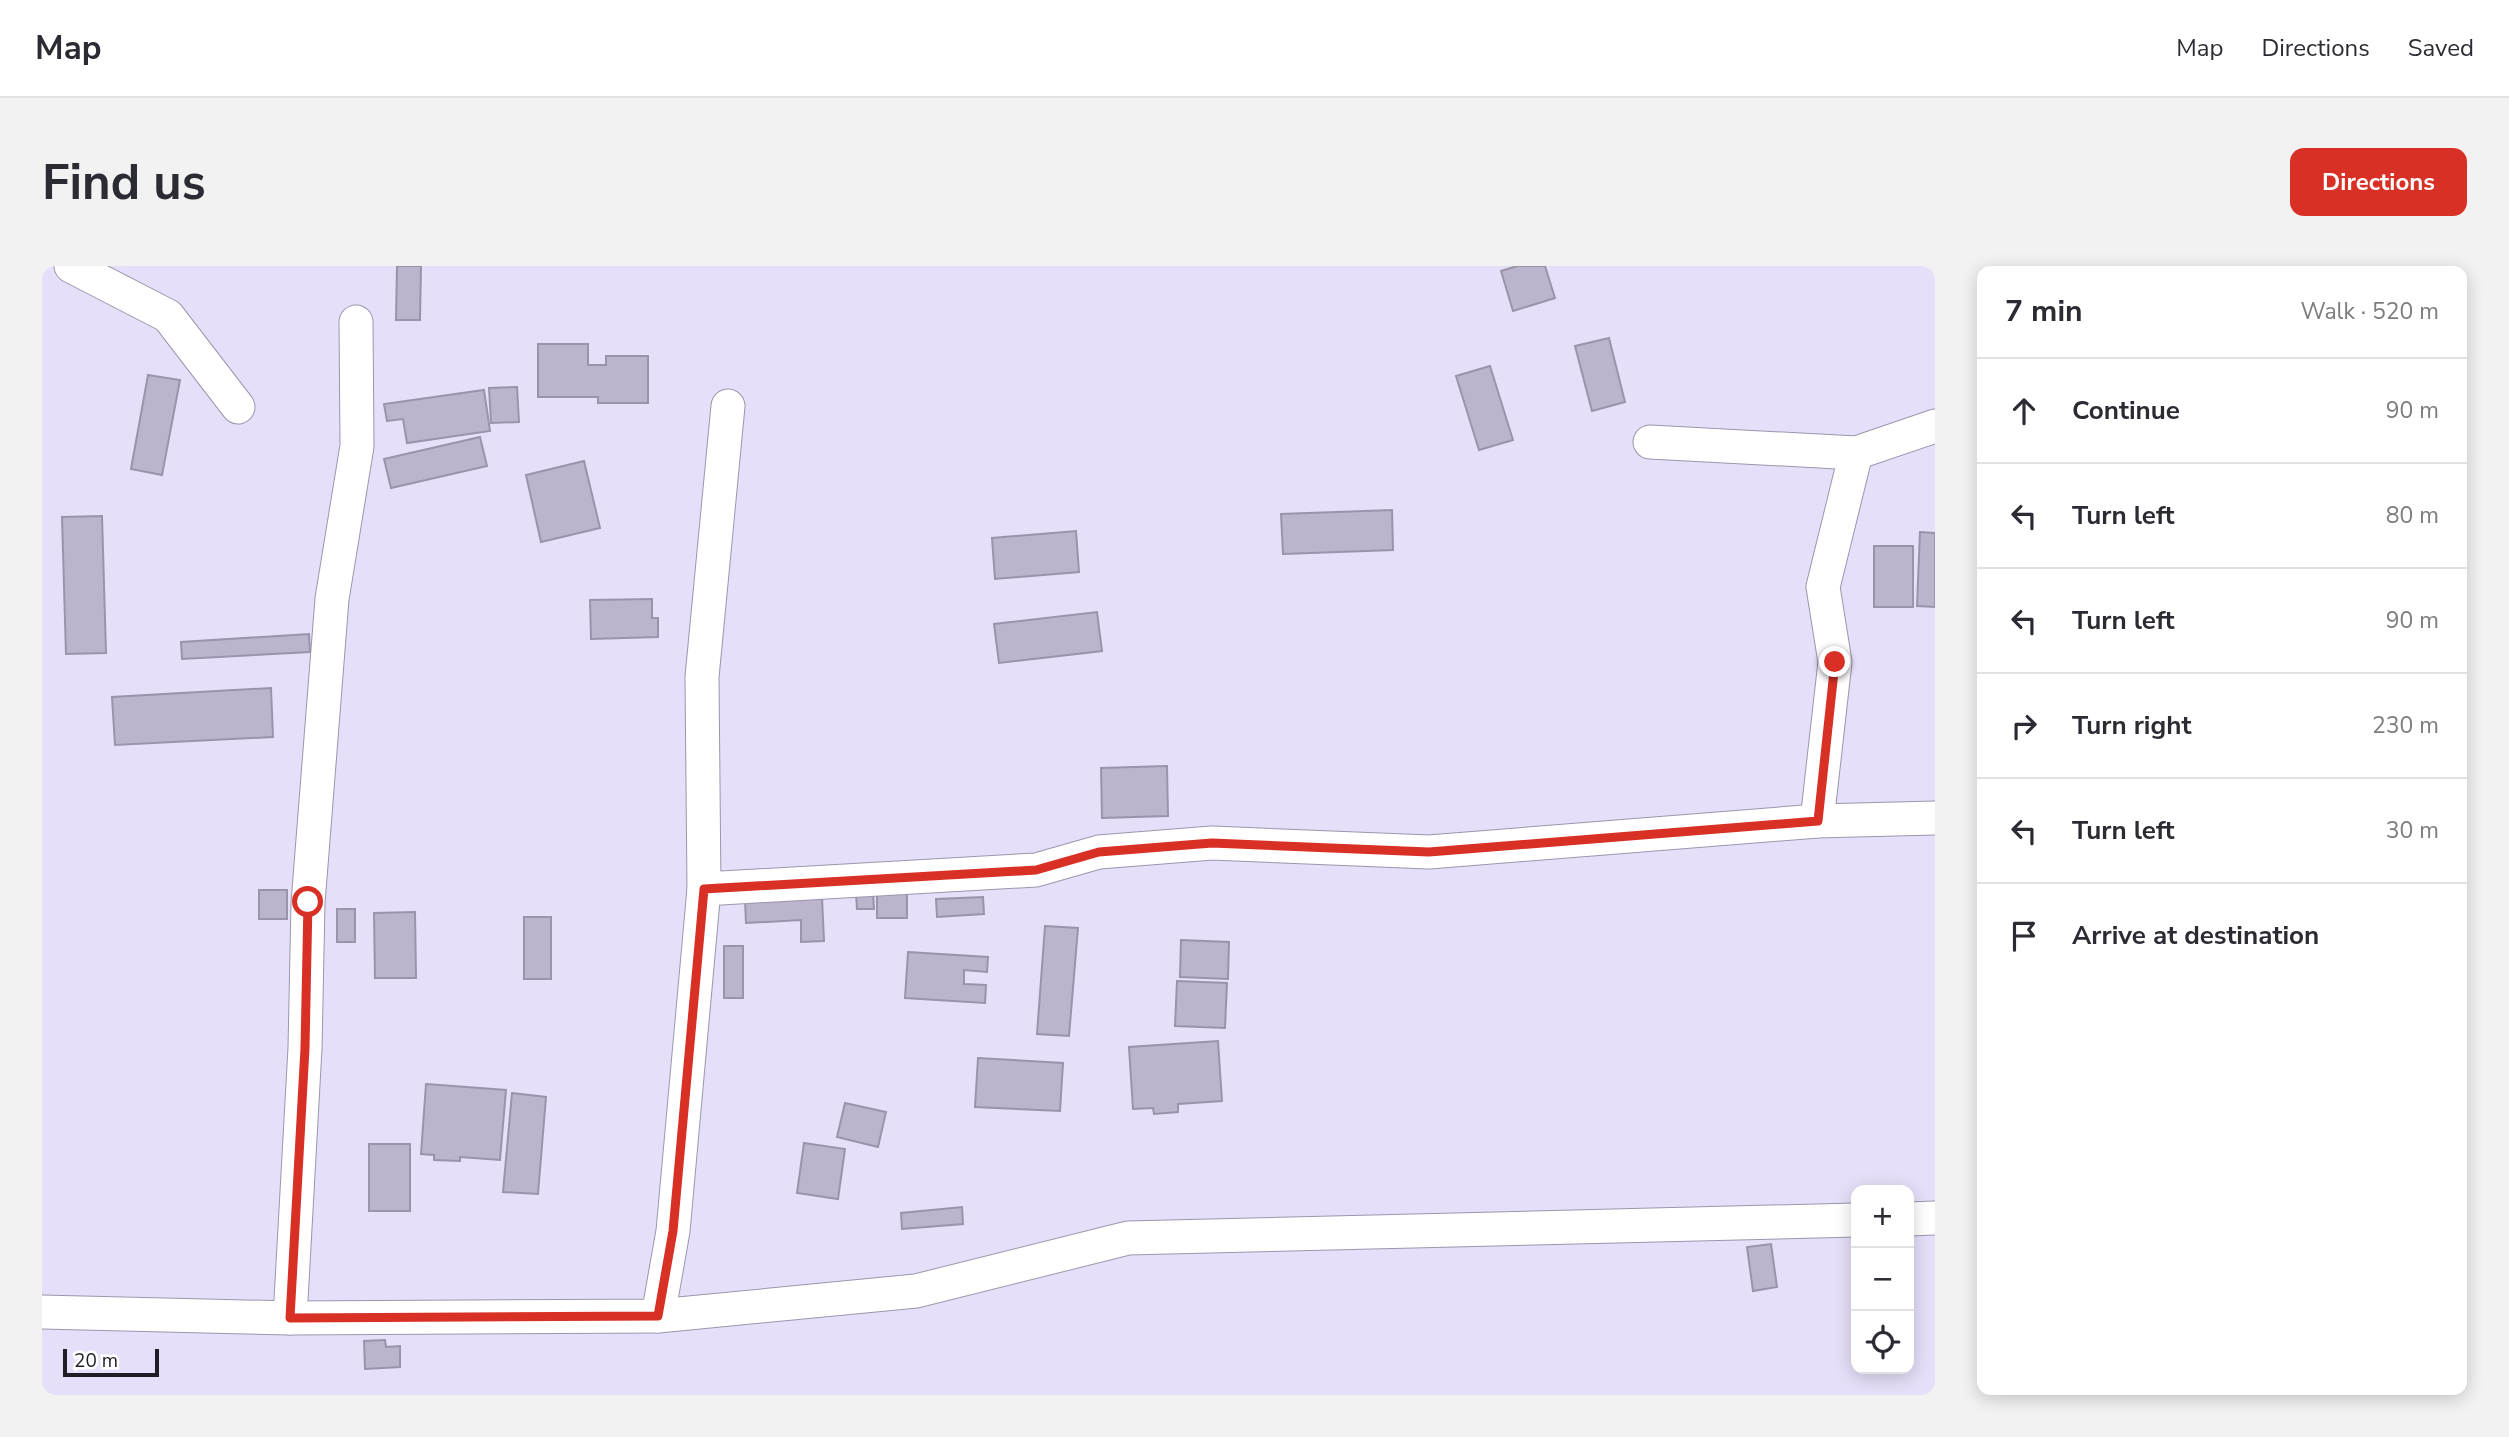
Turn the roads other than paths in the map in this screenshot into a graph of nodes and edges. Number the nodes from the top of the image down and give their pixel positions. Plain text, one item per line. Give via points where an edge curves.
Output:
1 (71, 266) edge
2 (356, 322) dead end
3 (728, 406) dead end
4 (238, 407) dead end
5 (1935, 426) edge
6 (1650, 442) dead end
7 (1856, 453) junction
8 (1935, 818) edge
9 (1818, 821) junction
10 (704, 889) junction
11 (1935, 1218) edge
12 (1914, 1219) edge
13 (1851, 1220) edge
14 (42, 1312) edge
15 (658, 1316) junction
16 (290, 1318) junction

1 - 4 street via 168,316
2 - 16 street via 357,446 332,599 308,902
3 - 10 street via 702,677
5 - 7 street
6 - 7 street
7 - 9 street via 1823,587 1835,662
8 - 9 street
9 - 10 street via 1429,852 1212,843 1099,852 1036,870
10 - 15 street via 673,1231
11 - 12 street
13 - 15 street via 1128,1238 916,1291
14 - 16 street
15 - 16 street

